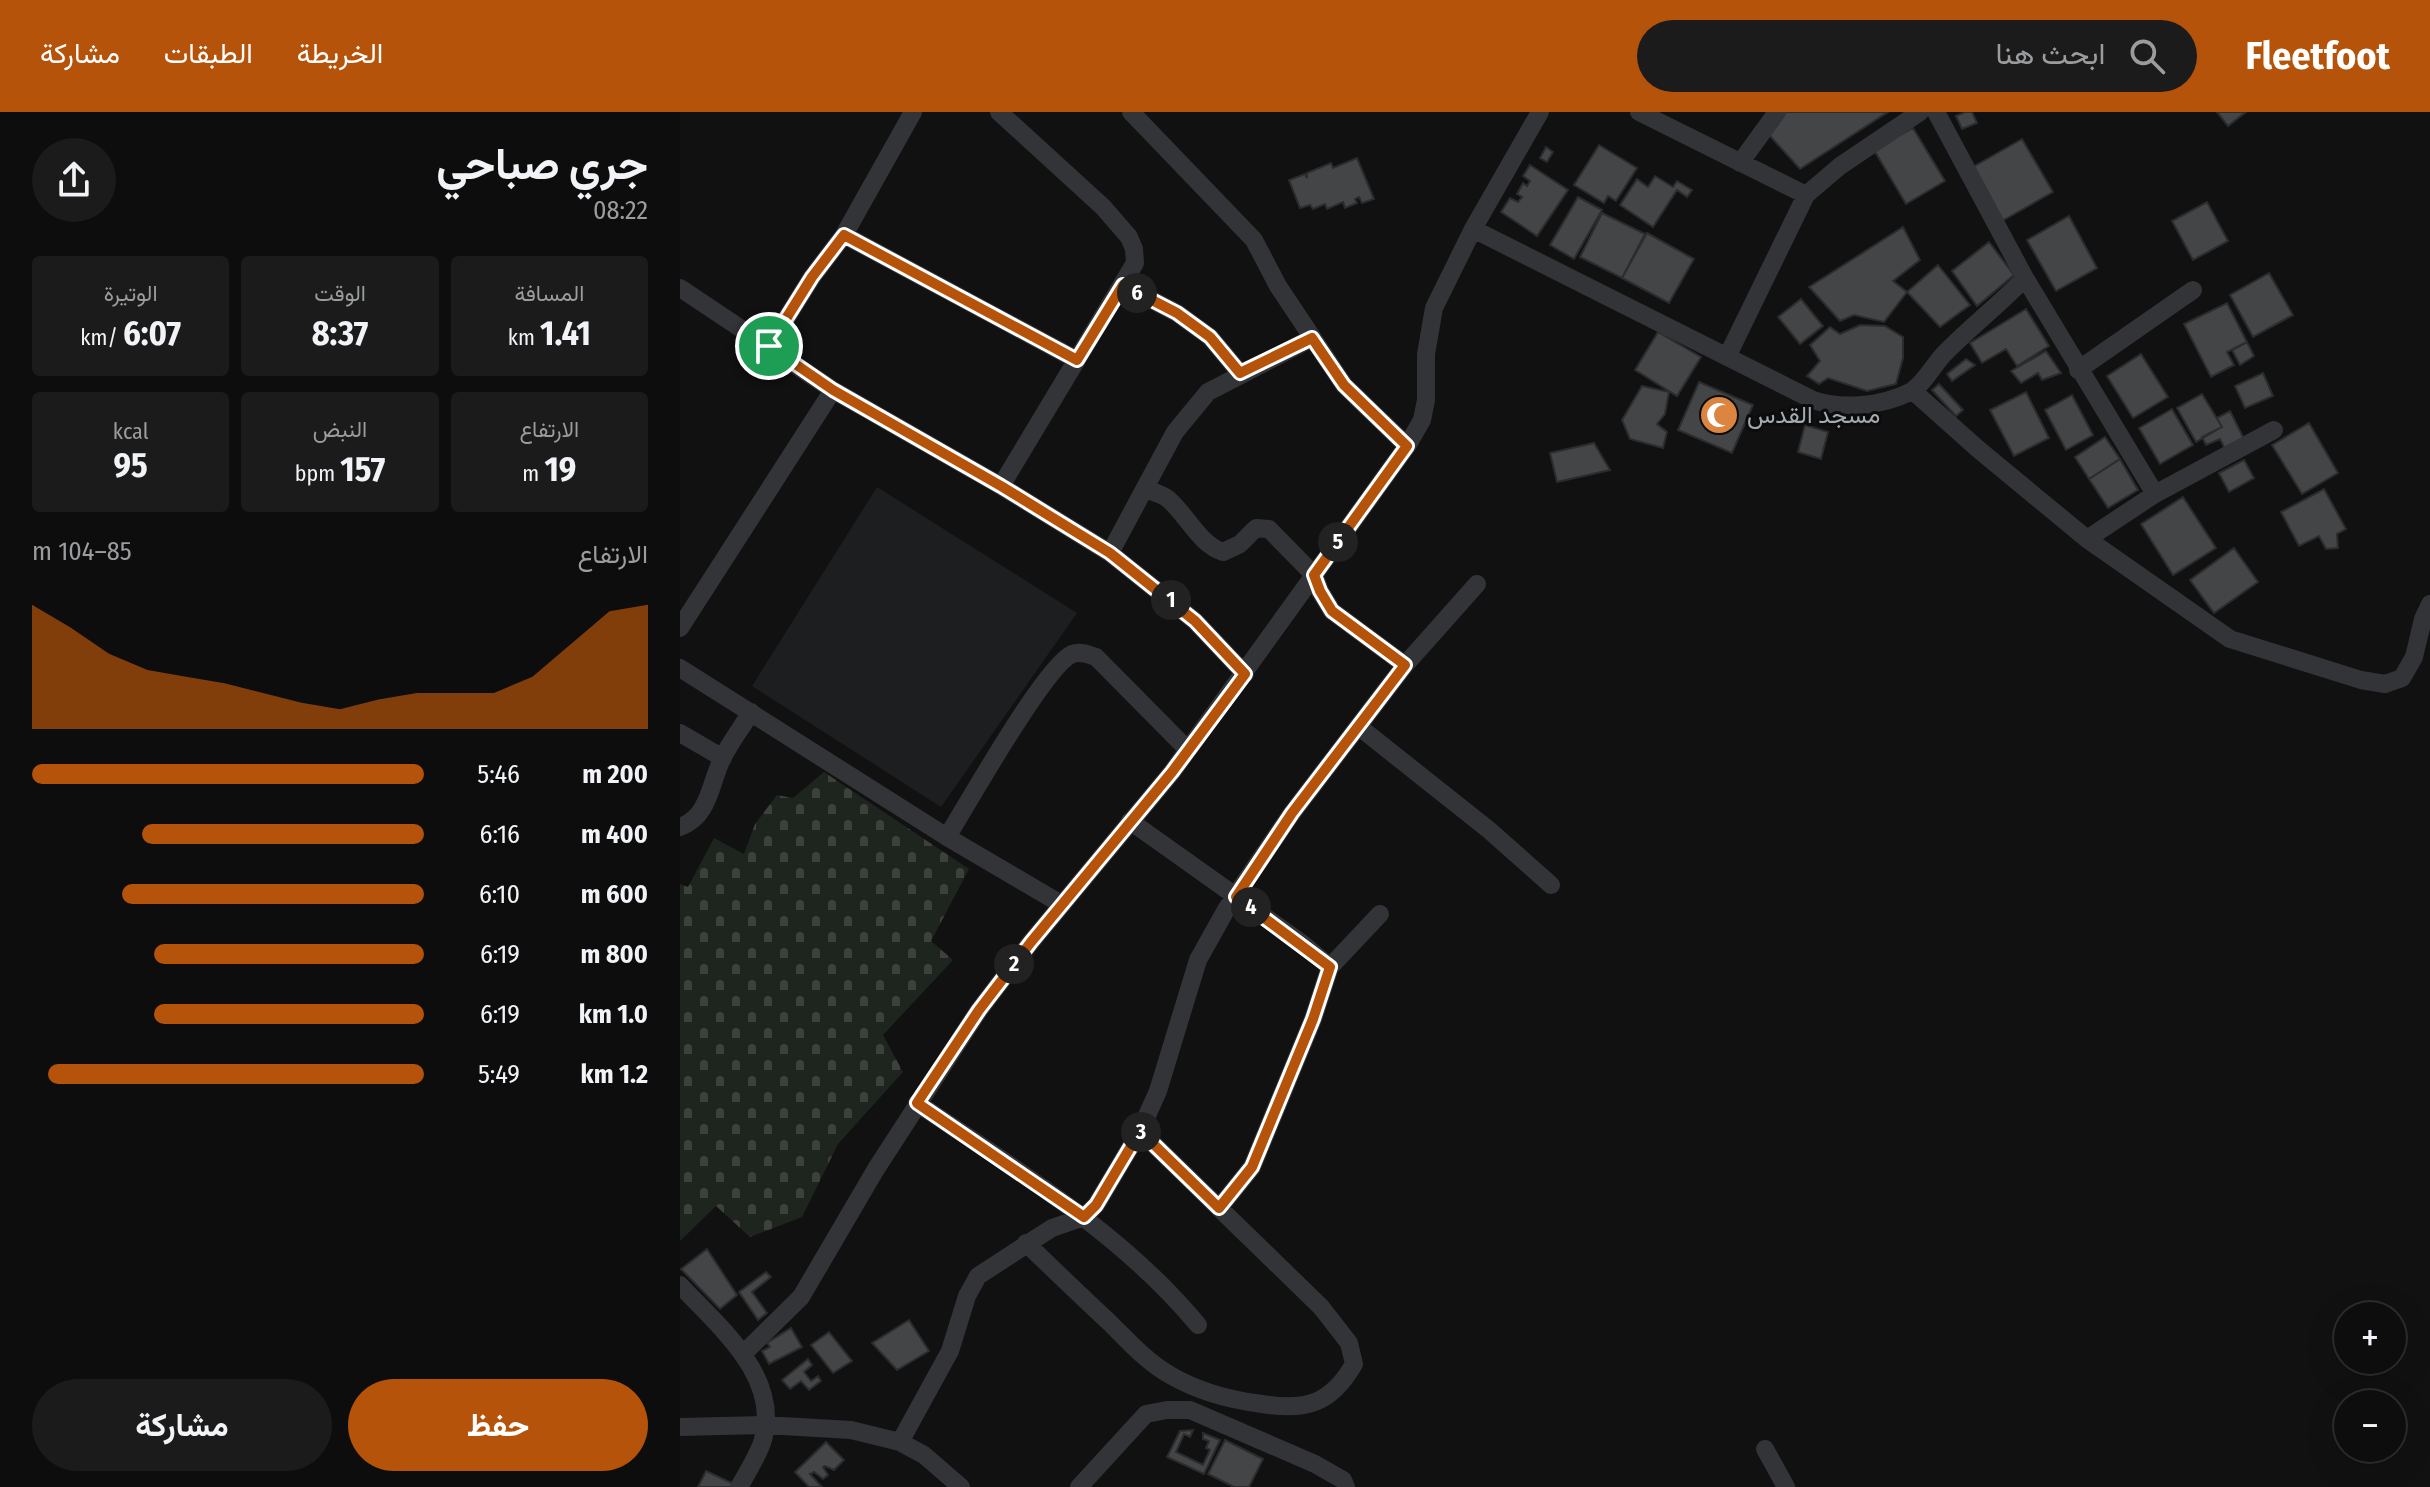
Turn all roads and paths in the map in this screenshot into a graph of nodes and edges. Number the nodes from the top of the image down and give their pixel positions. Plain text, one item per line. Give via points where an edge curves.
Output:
1 (913, 112) edge
2 (999, 112) edge
3 (1131, 112) edge
4 (1540, 112) edge
5 (1639, 112) edge
6 (1777, 112) edge
7 (1920, 112) edge
8 (1936, 112) edge
9 (1740, 163) junction
10 (1806, 195) junction
11 (1473, 229) junction
12 (844, 235) junction
13 (2025, 278) junction
14 (1123, 285) junction
15 (680, 288) edge
16 (2193, 290) dead end
17 (1312, 338) junction
18 (769, 346) junction
19 (1727, 357) junction
20 (1077, 360) junction
21 (2078, 370) junction
22 (1240, 373) junction
23 (833, 390) junction
24 (1913, 391) junction
25 (2274, 430) dead end
26 (1407, 446) junction
27 (1001, 486) junction
28 (1145, 489) junction
29 (2155, 494) junction
30 (2087, 539) junction
31 (1110, 553) junction
32 (1314, 575) junction
33 (1477, 584) dead end
34 (2430, 604) edge
35 (680, 628) edge
36 (1405, 665) junction
37 (680, 668) edge
38 (1245, 674) junction
39 (751, 712) junction
40 (1358, 726) junction
41 (680, 733) edge
42 (1187, 749) junction
43 (723, 758) junction
44 (1130, 821) junction
45 (680, 827) edge
46 (947, 837) junction
47 (1551, 885) dead end
48 (1236, 897) junction
49 (1061, 904) junction
50 (1380, 914) dead end
51 (1330, 967) junction
52 (917, 1103) junction
53 (1140, 1131) junction
54 (1219, 1208) junction
55 (1084, 1217) junction
56 (1026, 1243) junction
57 (680, 1285) edge
58 (1198, 1325) dead end
59 (743, 1354) junction
60 (681, 1422) edge
61 (765, 1425) junction
62 (900, 1442) junction
63 (1765, 1449) dead end
64 (739, 1487) edge
65 (961, 1487) edge
66 (1079, 1487) edge
67 (1346, 1487) edge
68 (1786, 1487) edge

1 - 12 street
2 - 14 street via 1129,237 1135,263
3 - 17 street via 1254,240
4 - 11 street
5 - 9 street
6 - 9 street
7 - 10 street
8 - 13 street
9 - 10 street
10 - 19 street
11 - 19 street
11 - 26 street via 1434,308 1426,400
12 - 18 street
12 - 20 street
13 - 21 street
13 - 24 street via 1944,354
14 - 20 street
14 - 22 street via 1210,337
15 - 18 street
16 - 21 street
17 - 22 street
17 - 26 street via 1344,385
18 - 23 street
19 - 24 street via 1829,406 1883,401
20 - 27 street
21 - 29 street
22 - 28 street via 1208,392 1189,412
23 - 27 street
23 - 35 street
24 - 30 street
25 - 29 street
26 - 32 street
27 - 31 street
28 - 31 street
28 - 32 street via 1166,497 1214,549 1230,550 1264,527
29 - 30 street
30 - 34 street via 2230,639 2361,680 2385,684 2402,678
31 - 38 street via 1195,621
32 - 36 street via 1332,611
32 - 38 street
33 - 36 street
36 - 40 street
37 - 39 street
38 - 42 street
39 - 43 street
39 - 46 street
40 - 47 street
40 - 48 street
41 - 43 street
42 - 44 street
42 - 46 street via 1096,657 1071,655 1038,691
43 - 45 street via 696,820
44 - 48 street
44 - 49 street
46 - 49 street
48 - 51 street
48 - 53 street via 1198,960 1166,1067
49 - 52 street via 979,1010
50 - 51 street
51 - 54 street via 1252,1167
52 - 55 street
52 - 59 street via 812,1281
53 - 54 street
53 - 55 street
54 - 56 street via 1321,1307 1349,1343 1353,1367 1318,1403 1281,1407 1231,1400 1170,1375
55 - 56 street
55 - 58 street via 1163,1286
56 - 62 street via 978,1276 950,1351
57 - 59 street
59 - 61 street via 759,1383
60 - 61 street
61 - 62 street via 851,1430
61 - 64 street via 756,1457
62 - 65 street
63 - 68 street
66 - 67 street via 1146,1414 1190,1410 1315,1464

